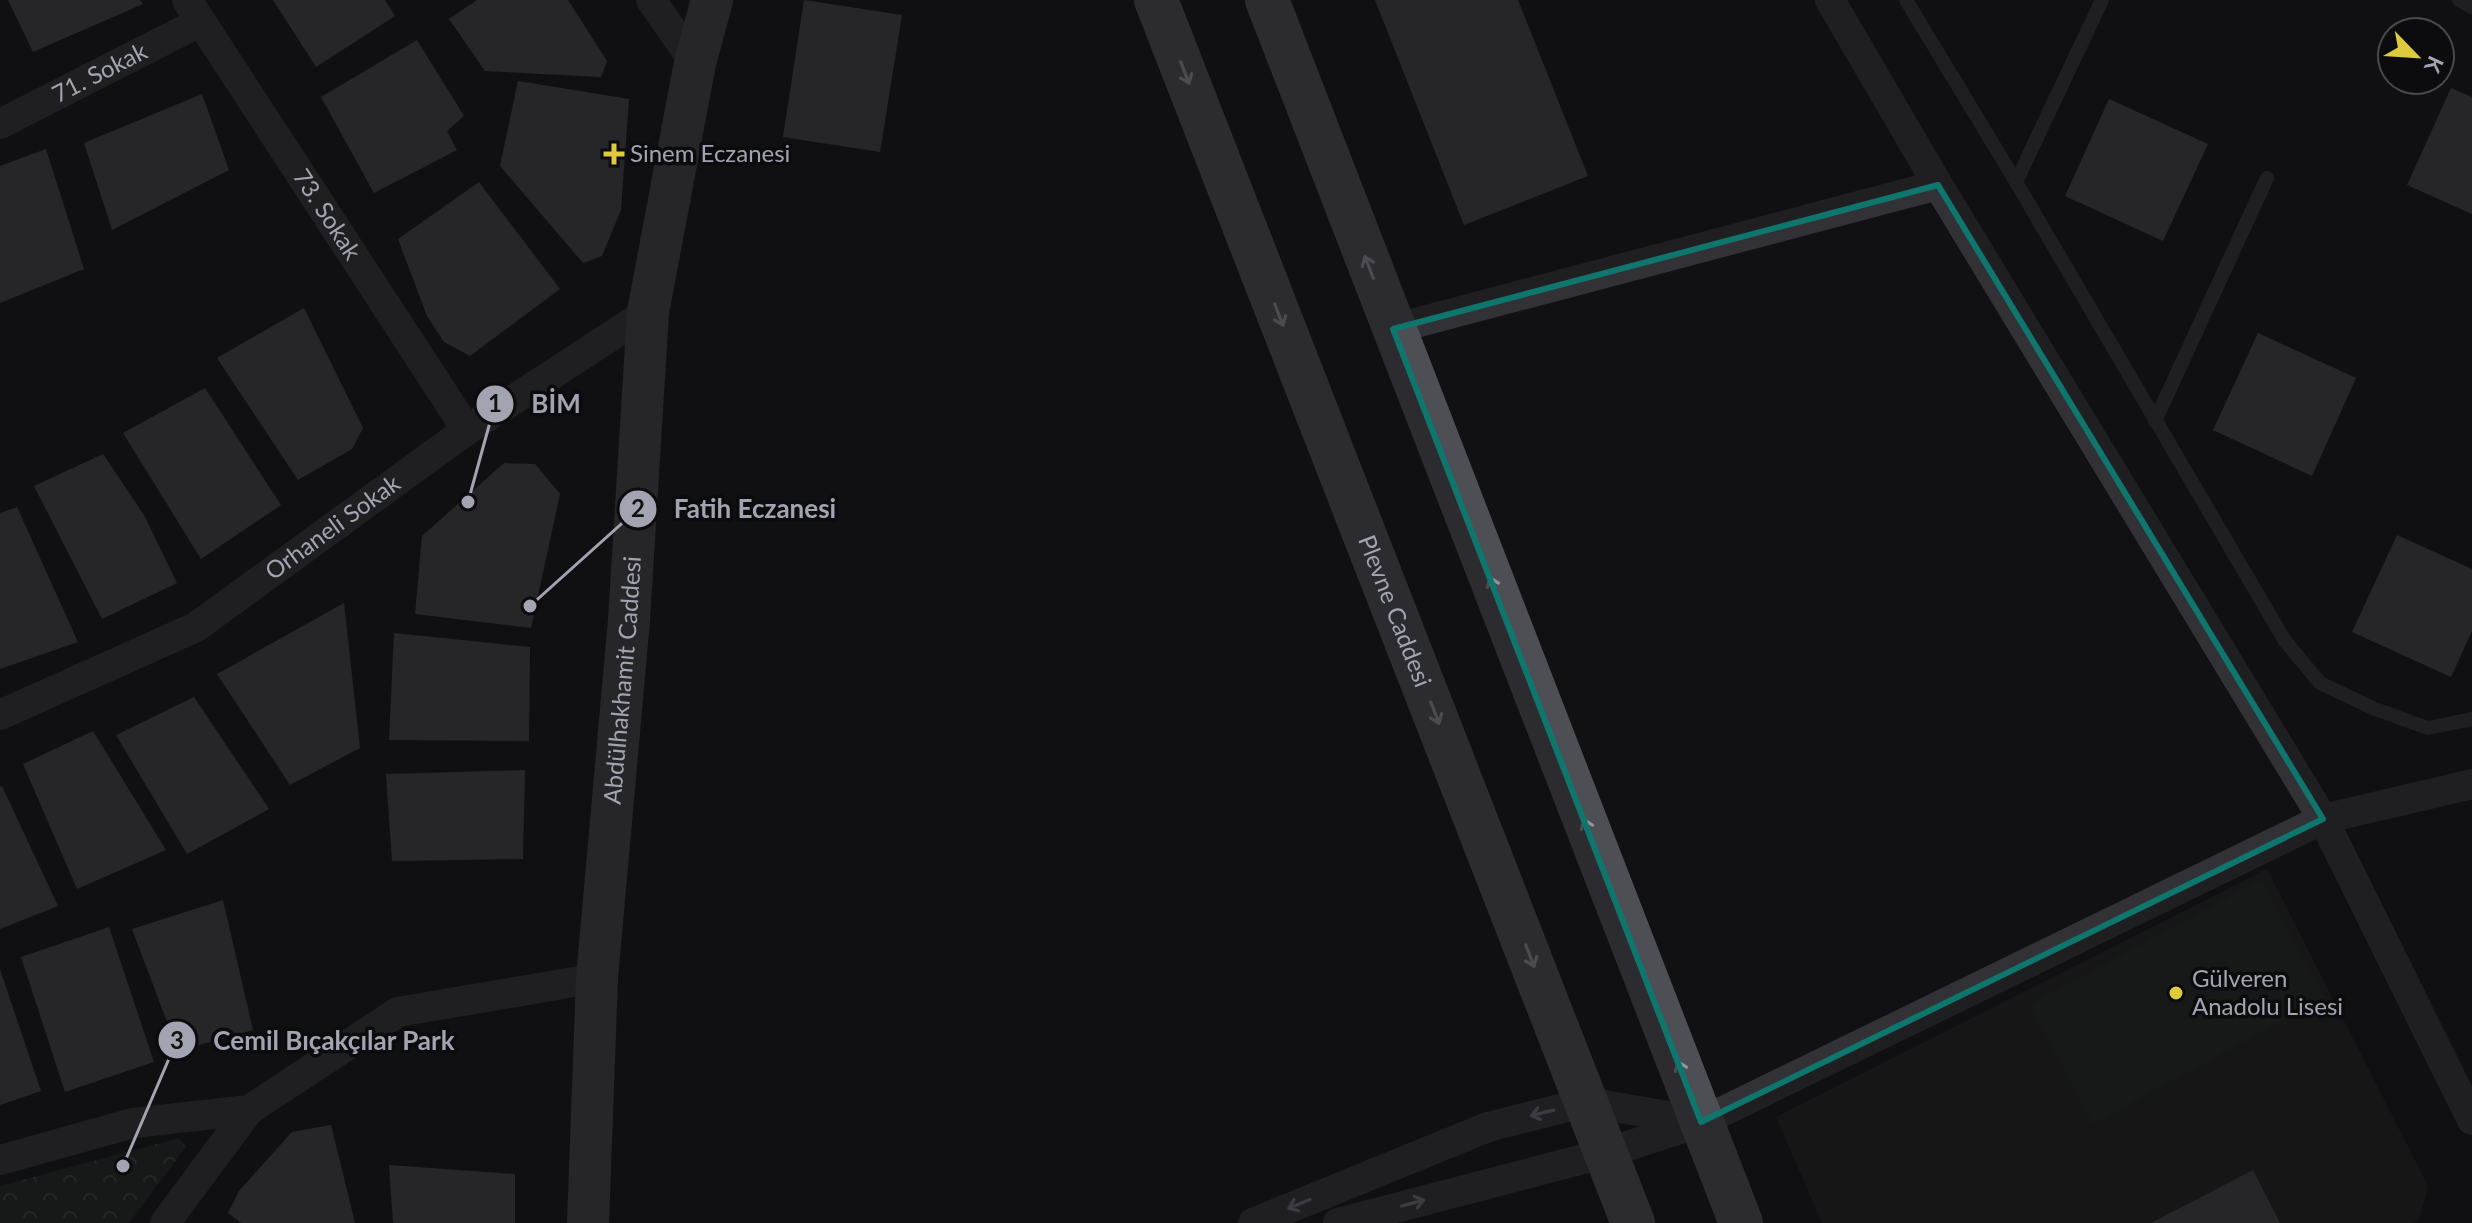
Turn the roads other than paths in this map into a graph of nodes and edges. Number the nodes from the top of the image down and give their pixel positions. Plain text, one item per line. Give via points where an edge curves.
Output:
1 (651, 0) edge
2 (712, 0) edge
3 (1156, 0) edge
4 (1267, 0) edge
5 (1830, 0) edge
6 (1906, 0) edge
7 (2102, 0) edge
8 (2459, 0) edge
9 (2472, 7) edge
10 (193, 11) edge
11 (695, 63) junction
12 (0, 124) edge
13 (2267, 178) dead end
14 (2016, 182) junction
15 (1938, 185) junction
16 (648, 312) junction
17 (1393, 329) junction
18 (2155, 421) junction
19 (467, 430) junction
20 (0, 715) edge
21 (2472, 719) edge
22 (2472, 784) edge
23 (2323, 819) junction
24 (597, 978) junction
25 (1587, 1102) junction
26 (249, 1110) junction
27 (2472, 1120) edge
28 (1701, 1122) junction
29 (1606, 1153) junction
30 (0, 1160) edge
31 (165, 1223) edge
32 (588, 1223) edge
33 (1253, 1223) edge
34 (1338, 1223) edge
35 (1633, 1223) edge
36 (1741, 1223) edge

1 - 11 street
2 - 11 main road, Abdülhakhamit Caddesi
3 -> 25 main road, Plevne Caddesi
17 -> 4 main road
5 - 15 street
6 - 14 lane
7 - 14 lane
8 - 9 lane
10 - 12 street, 71. Sokak
10 - 19 street, 73. Sokak
11 - 16 main road, Abdülhakhamit Caddesi
13 - 18 lane
14 - 18 lane
15 - 17 street
15 - 23 street
16 - 19 street, Orhaneli Sokak
16 - 24 main road, Abdülhakhamit Caddesi via 629,620
28 -> 17 main road
18 - 21 lane via 2285,641 2320,683 2428,728
19 - 20 street, Orhaneli Sokak via 196,627
22 - 23 street
23 - 27 street
23 - 28 street
24 - 26 street via 398,1012
24 - 32 main road, Abdülhakhamit Caddesi
25 - 28 street
25 - 29 main road, Plevne Caddesi
25 -> 33 street via 1488,1127
26 - 30 street via 133,1123
26 - 31 street
28 - 29 street
28 - 36 main road
34 -> 29 street
29 - 35 main road, Plevne Caddesi

